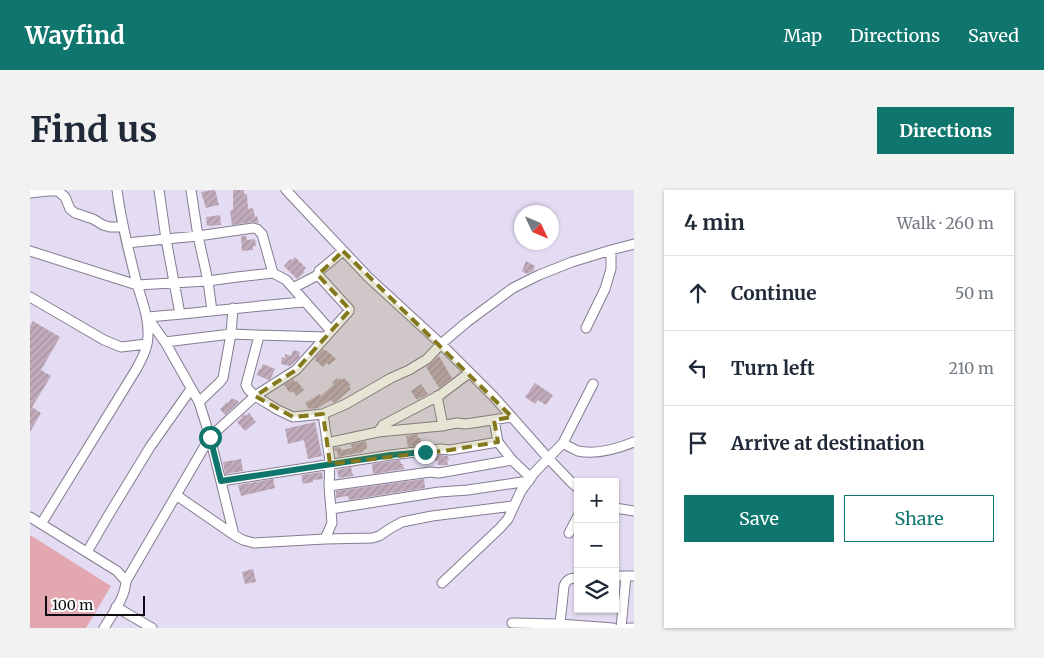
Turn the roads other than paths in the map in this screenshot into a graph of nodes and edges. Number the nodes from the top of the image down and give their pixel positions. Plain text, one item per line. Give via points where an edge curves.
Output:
1 (117, 190) edge
2 (159, 190) edge
3 (191, 190) edge
4 (286, 190) edge
5 (30, 193) edge
6 (123, 227) junction
7 (198, 236) junction
8 (166, 238) junction
9 (127, 243) junction
10 (634, 244) edge
11 (611, 250) junction
12 (30, 251) edge
13 (343, 251) junction
14 (273, 274) junction
15 (318, 275) junction
16 (208, 281) junction
17 (175, 283) junction
18 (138, 285) junction
19 (293, 288) junction
20 (30, 297) edge
21 (305, 302) junction
22 (233, 308) junction
23 (212, 311) junction
24 (180, 314) junction
25 (147, 317) junction
26 (586, 328) dead end
27 (231, 334) junction
28 (328, 334) junction
29 (257, 335) junction
30 (165, 342) junction
31 (147, 344) junction
32 (441, 344) junction
33 (469, 373) junction
34 (593, 384) dead end
35 (191, 389) junction
36 (255, 396) junction
37 (437, 396) junction
38 (199, 402) junction
39 (322, 414) junction
40 (512, 417) junction
41 (494, 420) junction
42 (443, 426) junction
43 (378, 432) junction
44 (210, 437) junction
45 (498, 442) junction
46 (634, 442) edge
47 (564, 443) junction
48 (327, 444) junction
49 (548, 458) junction
50 (512, 460) junction
51 (330, 464) junction
52 (530, 479) junction
53 (221, 481) junction
54 (574, 484) edge
55 (329, 486) junction
56 (176, 496) junction
57 (513, 506) junction
58 (330, 509) junction
59 (619, 509) edge
60 (634, 511) edge
61 (30, 517) edge
62 (574, 523) edge
63 (41, 524) junction
64 (569, 533) dead end
65 (234, 535) junction
66 (326, 539) junction
67 (87, 552) junction
68 (630, 576) edge
69 (574, 578) edge
70 (126, 581) junction
71 (442, 584) dead end
72 (116, 607) junction
73 (512, 623) dead end
74 (560, 624) junction
75 (104, 628) edge
76 (152, 628) edge
77 (613, 628) edge
78 (621, 628) edge
79 (629, 628) edge
80 (634, 628) edge

1 - 6 street
2 - 8 street
3 - 7 street
4 - 13 street
5 - 6 street via 58,191 75,213 103,225
6 - 9 street
7 - 8 street
7 - 14 street via 257,229 262,234
7 - 16 street
8 - 9 street
8 - 17 street
9 - 18 street
10 - 11 street
11 - 26 street via 611,270 605,289
11 - 32 street via 539,275 513,288
12 - 18 street
13 - 15 street
13 - 32 street
14 - 16 street
14 - 19 street via 286,280
15 - 19 street
15 - 28 street via 349,310
16 - 17 street
16 - 23 street
17 - 18 street
17 - 24 street
18 - 25 street
19 - 21 street
20 - 31 street via 121,347
21 - 22 street
21 - 28 street
22 - 23 street
22 - 27 street
23 - 24 street
24 - 25 street
25 - 30 street
25 - 31 street
27 - 29 street
27 - 30 street
27 - 38 street via 223,378
28 - 29 street
28 - 36 street via 296,370
29 - 36 street via 246,385
30 - 35 street
31 - 63 street via 137,368
32 - 33 street
32 - 39 street via 427,359
33 - 37 street
33 - 40 street
34 - 47 street
35 - 38 street
35 - 67 street via 150,447
36 - 39 street via 293,417
36 - 44 street
37 - 42 street
37 - 43 street via 382,425
38 - 44 street
39 - 48 street
40 - 41 street
40 - 49 street
41 - 42 street
41 - 45 street
42 - 43 street
43 - 48 street
44 - 53 street
44 - 56 street
45 - 50 street
45 - 51 street
46 - 47 street via 607,451 591,452 577,450
47 - 49 street
48 - 51 street
49 - 52 street
49 - 54 street
50 - 52 street
50 - 55 street via 439,473
51 - 53 street
51 - 55 street
52 - 57 street
52 - 58 street
53 - 65 street
55 - 58 street
56 - 65 street
56 - 70 street
57 - 66 street via 402,522 372,538
57 - 71 street via 500,528
58 - 66 street via 332,522
59 - 60 street
61 - 63 street
62 - 64 street
63 - 67 street
65 - 66 street via 254,543
67 - 70 street via 118,571
68 - 78 street
69 - 74 street via 566,581 564,586
70 - 72 street via 126,589
72 - 75 street
72 - 76 street
73 - 74 street
74 - 77 street
79 - 80 street

